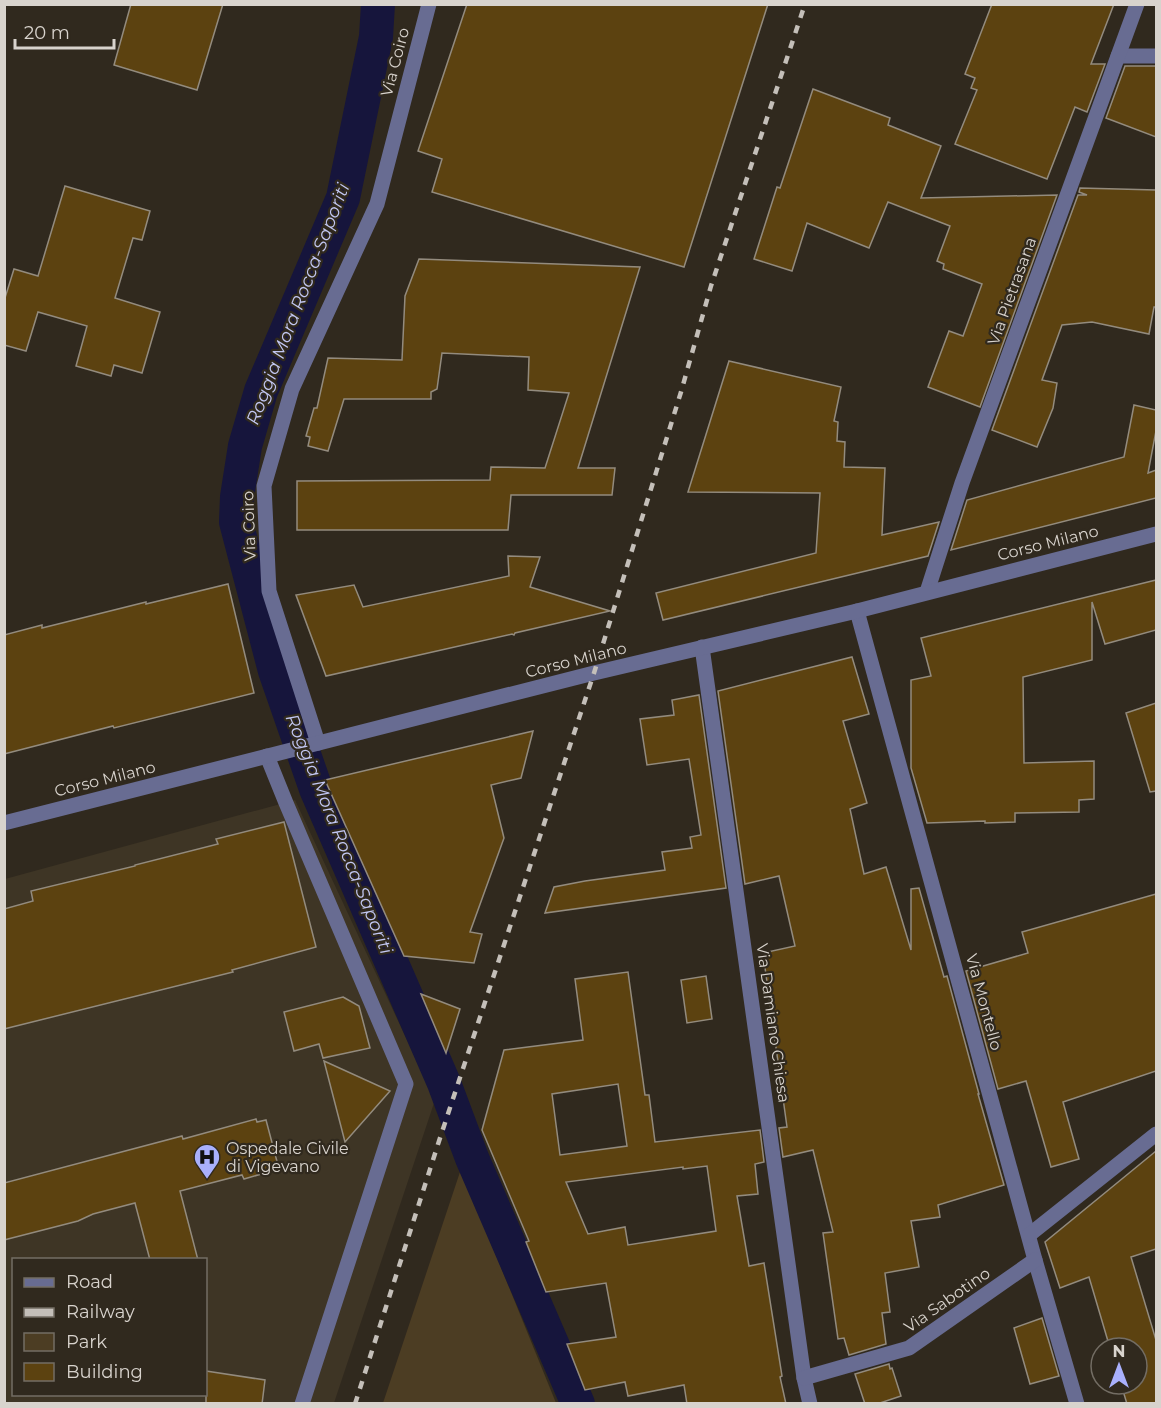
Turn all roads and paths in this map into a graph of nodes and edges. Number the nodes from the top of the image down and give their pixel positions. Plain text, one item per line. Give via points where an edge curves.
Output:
1 (429, 4) edge
2 (1137, 4) edge
3 (1118, 56) junction
4 (1156, 57) edge
5 (1156, 534) edge
6 (927, 592) junction
7 (857, 610) junction
8 (702, 648) junction
9 (317, 744) junction
10 (269, 756) junction
11 (4, 823) edge
12 (1156, 1134) edge
13 (1029, 1234) junction
14 (1035, 1260) junction
15 (804, 1378) junction
16 (302, 1404) edge
17 (810, 1404) edge
18 (1077, 1404) edge

1 - 9 street, Via Coiro via 377,204 292,389 264,486 269,591
2 - 3 street, Via Pietrasana
3 - 4 street
3 - 6 street, Via Pietrasana via 962,483
5 - 6 street, Corso Milano
6 - 7 street, Corso Milano
7 - 8 street, Corso Milano
7 - 13 street, Via Montello
8 - 9 street, Corso Milano
8 - 15 street, Via Damiano Chiesa
9 - 10 street, Corso Milano
10 - 11 street, Corso Milano
10 - 16 street via 406,1084
12 - 13 street
13 - 14 street, Via Montello
14 - 15 street, Via Sabotino via 909,1348
14 - 18 street, Via Montello
15 - 17 street, Via Damiano Chiesa

